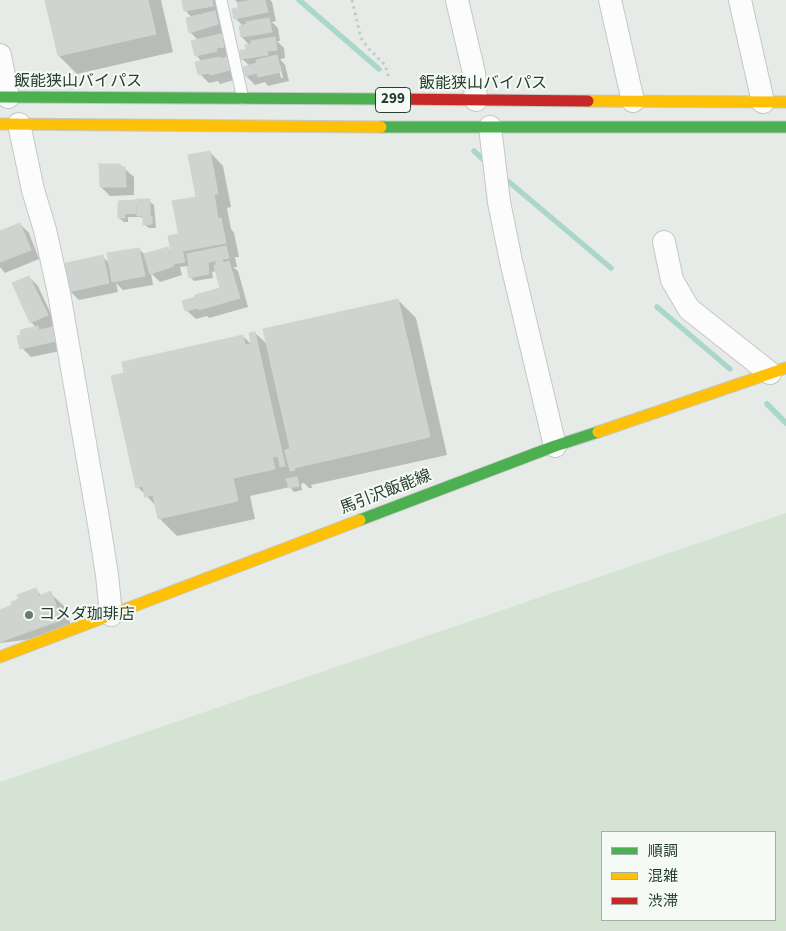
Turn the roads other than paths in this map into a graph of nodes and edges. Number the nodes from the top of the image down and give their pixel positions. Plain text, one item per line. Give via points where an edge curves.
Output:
1 (222, 0) edge
2 (457, 0) edge
3 (610, 0) edge
4 (740, 0) edge
5 (0, 55) edge
6 (4, 97) edge
7 (243, 99) junction
8 (476, 100) junction
9 (633, 101) junction
10 (763, 102) junction
11 (786, 102) edge
12 (9, 124) edge
13 (490, 127) junction
14 (786, 127) edge
15 (664, 242) dead end
16 (778, 370) edge
17 (554, 446) junction
18 (111, 615) junction
19 (0, 657) edge

1 - 7 lane
2 - 8 street via 474,73
3 - 9 street
4 - 10 street
5 - 6 street
6 - 7 main road, 飯能狭山バイパス / 299
7 - 8 main road, 飯能狭山バイパス / 299
8 - 9 main road, 飯能狭山バイパス / 299
9 - 10 main road, 飯能狭山バイパス / 299
10 - 11 main road, 飯能狭山バイパス / 299
12 - 13 main road, 299
12 - 18 street via 33,190 60,293
13 - 14 main road, 299
13 - 17 street via 499,202
15 - 16 street via 672,280 688,309
16 - 17 main road, 馬引沢飯能線
17 - 18 main road, 馬引沢飯能線
18 - 19 main road, 馬引沢飯能線

